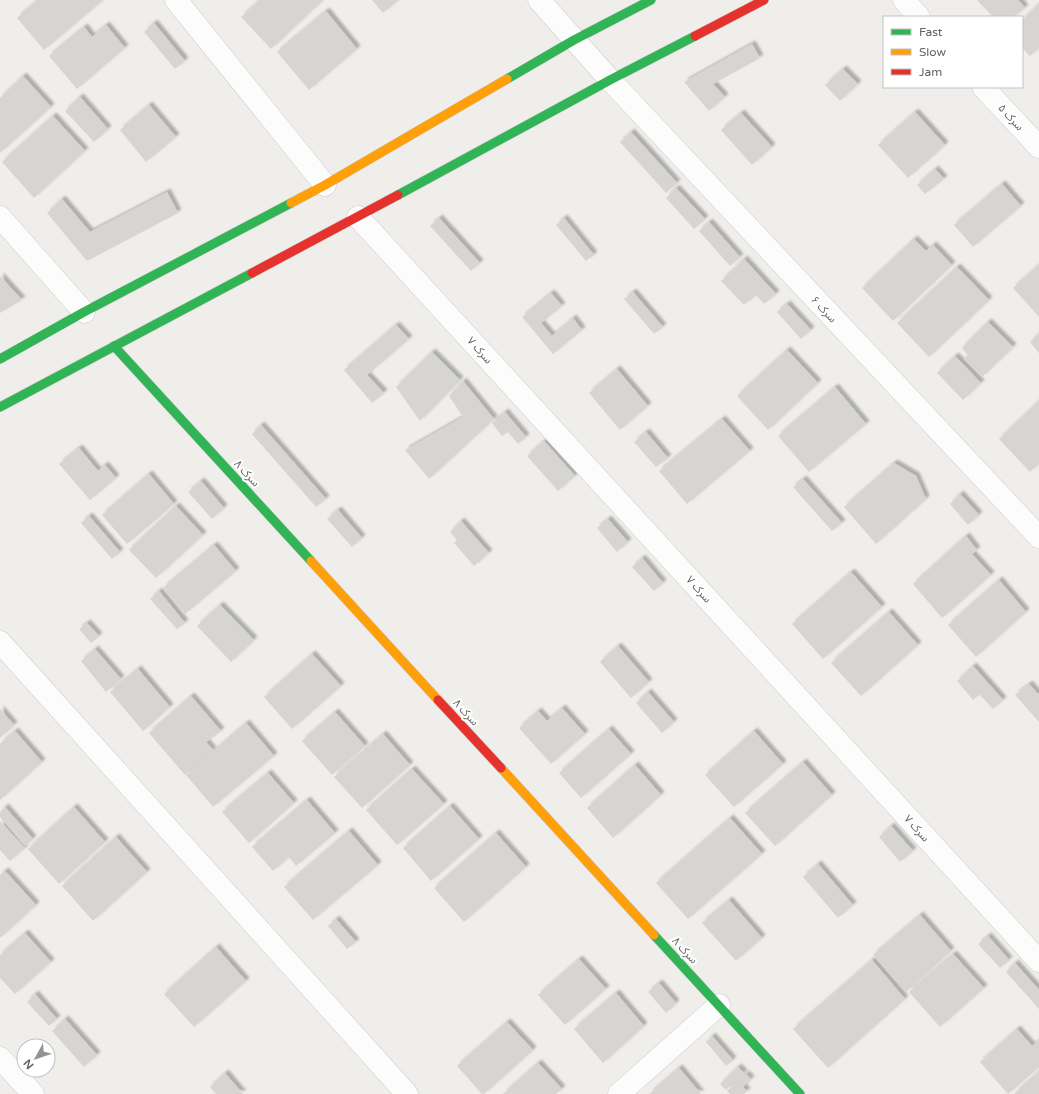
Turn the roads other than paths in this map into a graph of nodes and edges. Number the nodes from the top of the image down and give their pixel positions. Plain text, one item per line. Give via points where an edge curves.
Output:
1 (176, 0) edge
2 (539, 0) edge
3 (651, 0) edge
4 (764, 0) edge
5 (904, 0) edge
6 (918, 16) edge
7 (574, 40) junction
8 (610, 80) junction
9 (985, 88) edge
10 (1039, 147) edge
11 (325, 185) junction
12 (0, 217) edge
13 (358, 217) junction
14 (84, 312) junction
15 (114, 346) junction
16 (0, 359) edge
17 (0, 407) edge
18 (1039, 537) edge
19 (0, 642) edge
20 (1039, 961) edge
21 (719, 1005) junction
22 (0, 1058) edge
23 (33, 1094) edge
24 (407, 1094) edge
25 (619, 1094) edge
26 (800, 1094) edge

1 - 11 street
2 - 7 street, سرک ۶
3 - 7 street
4 - 8 street
5 - 6 street
7 - 8 street, سرک ۶
7 - 11 street
8 - 13 street
8 - 18 street, سرک ۶
9 - 10 street, سرک ۵
11 - 14 street
12 - 14 street
13 - 15 street
13 - 20 street, سرک ۷
14 - 16 street
15 - 17 street
15 - 21 street, سرک ۸
19 - 24 street
21 - 25 street
21 - 26 street, سرک ۸
22 - 23 street

